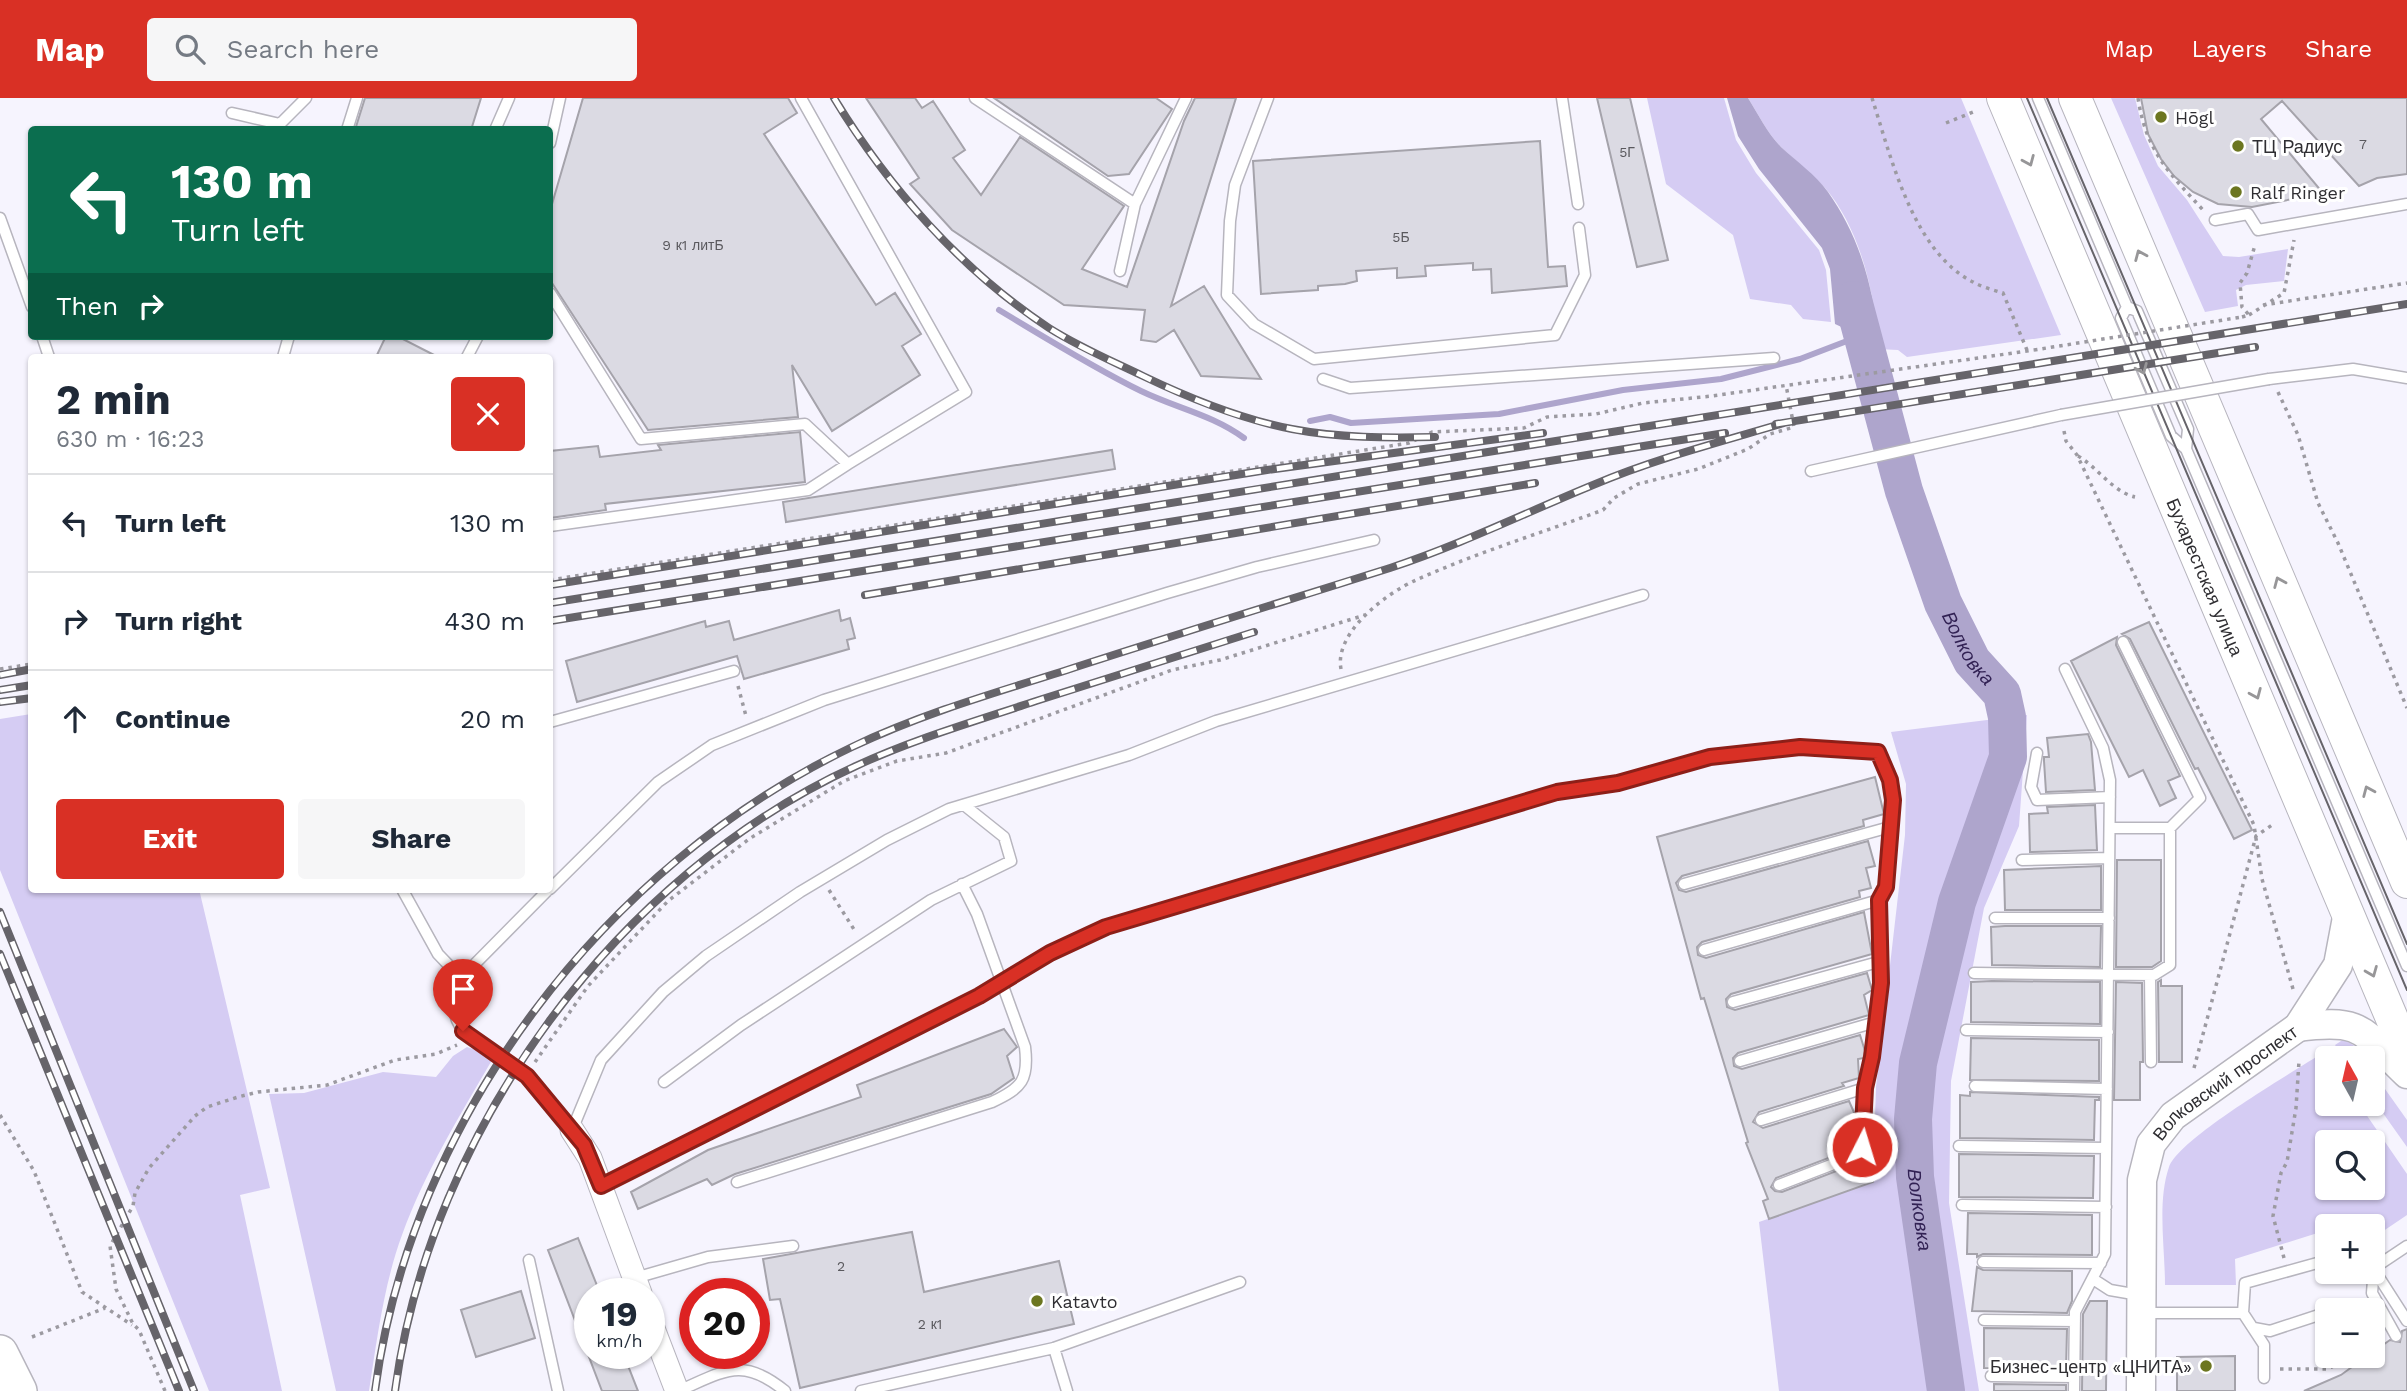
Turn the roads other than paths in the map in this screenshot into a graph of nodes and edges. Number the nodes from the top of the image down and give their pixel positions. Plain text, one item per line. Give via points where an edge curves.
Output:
1 (306, 98) edge
2 (357, 98) edge
3 (509, 98) edge
4 (560, 98) edge
5 (801, 98) edge
6 (975, 98) edge
7 (1186, 98) edge
8 (1268, 98) edge
9 (1563, 98) edge
10 (2003, 98) edge
11 (2038, 98) edge
12 (2075, 98) edge
13 (232, 113) dead end
14 (348, 126) edge
15 (497, 126) edge
16 (553, 130) edge
17 (1135, 204) junction
18 (1578, 204) dead end
19 (2407, 204) edge
20 (0, 218) edge
21 (2215, 220) road end
22 (1579, 228) dead end
23 (1120, 271) dead end
24 (28, 296) edge
25 (553, 298) edge
26 (2127, 307) junction
27 (1774, 358) dead end
28 (2407, 378) edge
29 (1323, 379) dead end
30 (2186, 449) junction
31 (848, 464) junction
32 (1811, 471) dead end
33 (553, 526) edge
34 (1374, 540) dead end
35 (1643, 595) dead end
36 (2123, 642) dead end
37 (2065, 669) dead end
38 (734, 671) road end
39 (553, 721) edge
40 (2037, 753) dead end
41 (2110, 797) junction
42 (964, 805) junction
43 (1890, 827) junction
44 (2110, 828) junction
45 (2170, 828) junction
46 (2109, 858) junction
47 (2022, 860) dead end
48 (2403, 865) edge
49 (962, 884) junction
50 (1684, 884) dead end
51 (553, 885) edge
52 (404, 893) edge
53 (545, 893) edge
54 (1879, 900) junction
55 (2348, 912) junction
56 (1995, 918) dead end
57 (2109, 918) junction
58 (1704, 950) dead end
59 (1882, 961) junction
60 (2407, 966) edge
61 (1974, 973) dead end
62 (2108, 974) junction
63 (2150, 975) junction
64 (461, 978) junction
65 (1000, 982) junction
66 (1733, 1002) dead end
67 (1877, 1022) junction
68 (2298, 1027) junction
69 (1966, 1030) dead end
70 (2108, 1032) junction
71 (2407, 1055) edge
72 (1740, 1061) dead end
73 (2151, 1062) dead end
74 (2407, 1074) edge
75 (664, 1082) dead end
76 (1975, 1086) dead end
77 (1865, 1088) junction
78 (2107, 1089) junction
79 (1761, 1120) dead end
80 (572, 1130) junction
81 (1959, 1146) dead end
82 (2106, 1148) junction
83 (737, 1182) dead end
84 (1779, 1185) dead end
85 (601, 1186) junction
86 (1962, 1205) dead end
87 (2106, 1207) junction
88 (793, 1245) dead end
89 (2407, 1246) edge
90 (529, 1260) dead end
91 (2385, 1260) edge
92 (1983, 1262) dead end
93 (2101, 1263) junction
94 (2315, 1263) edge
95 (634, 1278) edge
96 (657, 1278) edge
97 (2093, 1279) junction
98 (1240, 1282) dead end
99 (2372, 1284) edge
100 (2383, 1284) edge
101 (2141, 1304) junction
102 (2243, 1313) junction
103 (2315, 1316) edge
104 (1984, 1320) dead end
105 (2075, 1321) junction
106 (2407, 1321) edge
107 (2254, 1328) junction
108 (2396, 1336) dead end
109 (1054, 1348) junction
110 (0, 1353) edge
111 (665, 1358) edge
112 (2264, 1373) road end
113 (1991, 1376) dead end
114 (2074, 1377) junction
115 (0, 1381) edge
116 (4, 1391) edge
117 (19, 1391) edge
118 (558, 1391) edge
119 (678, 1391) edge
120 (785, 1391) edge
121 (861, 1391) edge
122 (1067, 1391) edge
123 (2074, 1391) edge
124 (2141, 1391) edge

1 - 13 lane via 280,124
2 - 14 lane
3 - 15 lane
4 - 16 lane
5 - 31 lane via 966,392
6 - 17 lane
7 - 17 lane
8 - 22 lane via 1235,185 1227,295 1254,324 1314,359 1555,335 1585,275
9 - 18 lane
10 -> 55 main road, Бухарестская улица
11 - 26 lane
48 -> 12 main road
17 - 23 lane
19 - 21 lane via 2258,230 2248,214
20 - 24 lane
25 - 31 lane via 641,439 805,424
26 - 30 lane via 2137,312 2188,429
26 -> 30 lane via 2120,318 2171,436
27 - 29 lane via 1350,388
28 - 32 lane, bridge via 2353,369 2269,379 2061,415
30 - 60 lane
31 - 33 lane via 808,490
34 - 51 lane via 1167,593 824,700 712,745 658,782
35 - 42 lane via 1216,721 1129,755
36 - 45 lane via 2200,798
37 - 41 lane via 2103,748
38 - 39 lane
40 - 41 lane via 2031,787 2037,800
41 - 44 lane
42 - 49 lane via 1004,837 1011,861
42 - 80 lane via 887,840 706,956 663,992 601,1060
43 - 50 lane
43 - 54 lane via 1886,887
43 - 65 lane via 1890,780 1878,752 1800,747 1710,757 1618,783 1557,792 1106,927
44 - 45 lane
44 - 46 lane
45 - 63 lane via 2169,965
46 - 47 lane
46 - 57 lane
49 - 65 lane
49 - 75 lane via 741,1025
52 - 64 lane via 439,954
53 - 64 lane
54 - 58 lane
54 - 59 lane
55 - 68 street, Волковский проспект via 2338,965
55 -> 71 main road, Бухарестская улица
56 - 57 lane
57 - 62 lane
59 - 66 lane
59 - 67 lane
61 - 62 lane
62 - 63 lane
62 - 70 lane
63 - 73 lane
64 - 80 lane via 453,996 463,1031 527,1076
65 - 83 lane via 1026,1047 1028,1066 1015,1092
65 - 85 lane
67 - 72 lane
67 - 77 lane
68 - 74 street via 2350,1024
68 - 101 street, Волковский проспект via 2186,1106 2157,1135 2142,1180
69 - 70 lane
70 - 78 lane
76 - 78 lane
77 - 79 lane
77 - 84 lane via 1864,1130 1857,1155
78 - 82 lane
80 - 85 street
81 - 82 lane
82 - 87 lane
85 - 95 street
86 - 87 lane
87 - 93 lane
88 - 96 lane via 708,1257
89 - 91 lane
90 - 118 lane
92 - 93 lane
93 - 97 lane
94 - 102 lane via 2245,1283
97 - 101 lane
97 - 105 lane via 2075,1312
98 - 109 lane
99 - 108 lane via 2372,1293
100 - 106 lane
101 - 102 lane
101 - 124 street, Волковский проспект
102 - 107 lane
103 - 107 lane via 2270,1331
104 - 105 lane
105 - 114 lane
107 - 112 lane via 2264,1345
109 - 121 lane
109 - 122 lane
110 - 117 main road
111 - 119 street
113 - 114 lane
114 - 123 lane
115 - 116 main road
119 - 120 lane via 730,1371 749,1369

